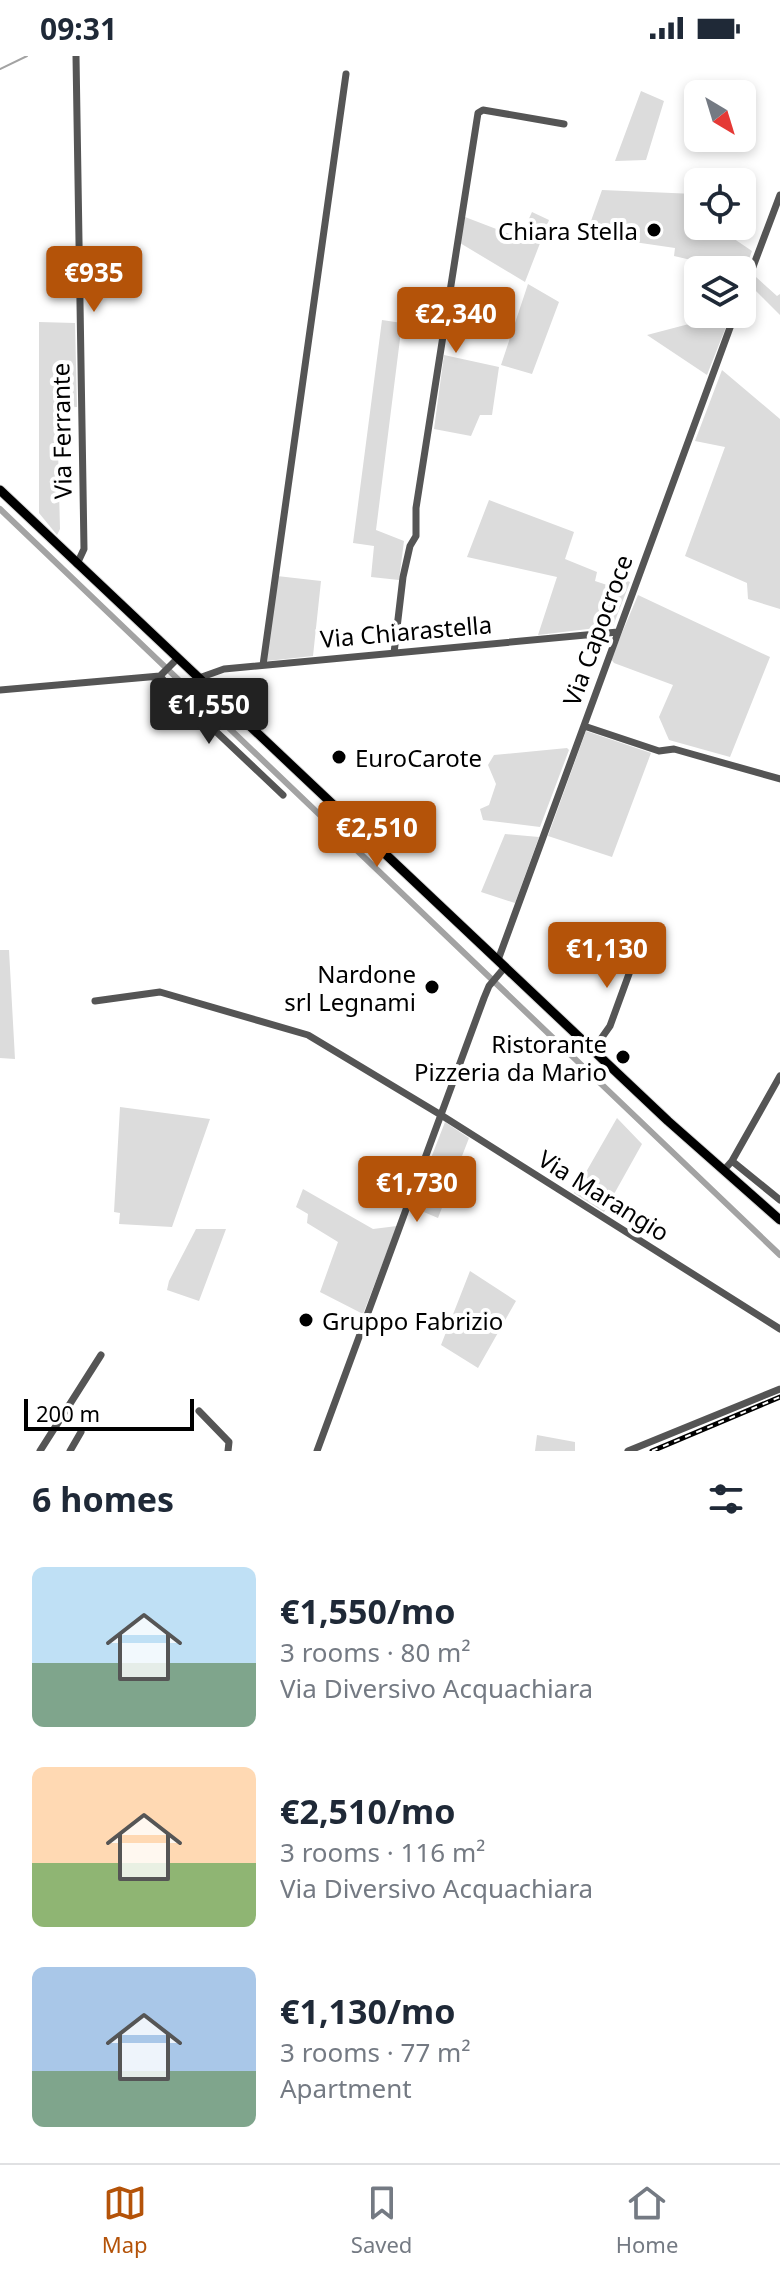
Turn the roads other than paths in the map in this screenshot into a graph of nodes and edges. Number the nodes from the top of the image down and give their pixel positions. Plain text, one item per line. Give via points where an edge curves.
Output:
1 (76, 56) edge
2 (346, 74) dead end
3 (564, 124) dead end
4 (780, 195) edge
5 (756, 259) edge
6 (730, 328) edge
7 (0, 490) edge
8 (77, 564) junction
9 (618, 632) junction
10 (394, 653) junction
11 (175, 661) junction
12 (263, 665) junction
13 (162, 675) junction
14 (199, 678) junction
15 (0, 690) edge
16 (584, 726) junction
17 (780, 779) edge
18 (283, 795) dead end
19 (641, 941) dead end
20 (502, 967) junction
21 (95, 1001) dead end
22 (593, 1050) junction
23 (780, 1076) edge
24 (441, 1115) junction
25 (732, 1161) junction
26 (724, 1170) junction
27 (780, 1200) edge
28 (780, 1220) edge
29 (780, 1329) edge
30 (101, 1355) dead end
31 (780, 1389) edge
32 (199, 1411) dead end
33 (81, 1432) dead end
34 (40, 1451) edge
35 (70, 1451) edge
36 (228, 1451) edge
37 (317, 1451) edge
38 (628, 1451) edge

1 - 8 street, Via Ferrante via 84,549
2 - 12 street
3 - 10 street via 478,113
4 - 5 street
6 - 9 street, Via Capocroce
7 - 8 main road
8 - 11 main road
9 - 10 street, Via Chiarastella
9 - 16 street, Via Capocroce
10 - 12 street, Via Chiarastella
11 - 13 street
11 - 14 main road
12 - 14 street, Via Chiarastella
13 - 15 street
13 - 18 street
14 - 20 main road
16 - 17 street via 659,751 674,749
16 - 20 street, Via Capocroce
19 - 22 street via 610,1026
20 - 22 main road
20 - 24 street, Via Capocroce via 489,986
21 - 24 street, Via Marangio via 160,992 300,1032
22 - 26 main road
23 - 25 street
24 - 29 street, Via Marangio
24 - 37 street, Via Capocroce
25 - 26 street
25 - 27 street
26 - 28 main road
30 - 34 street
31 - 38 street
32 - 36 street via 229,1442
33 - 35 street

